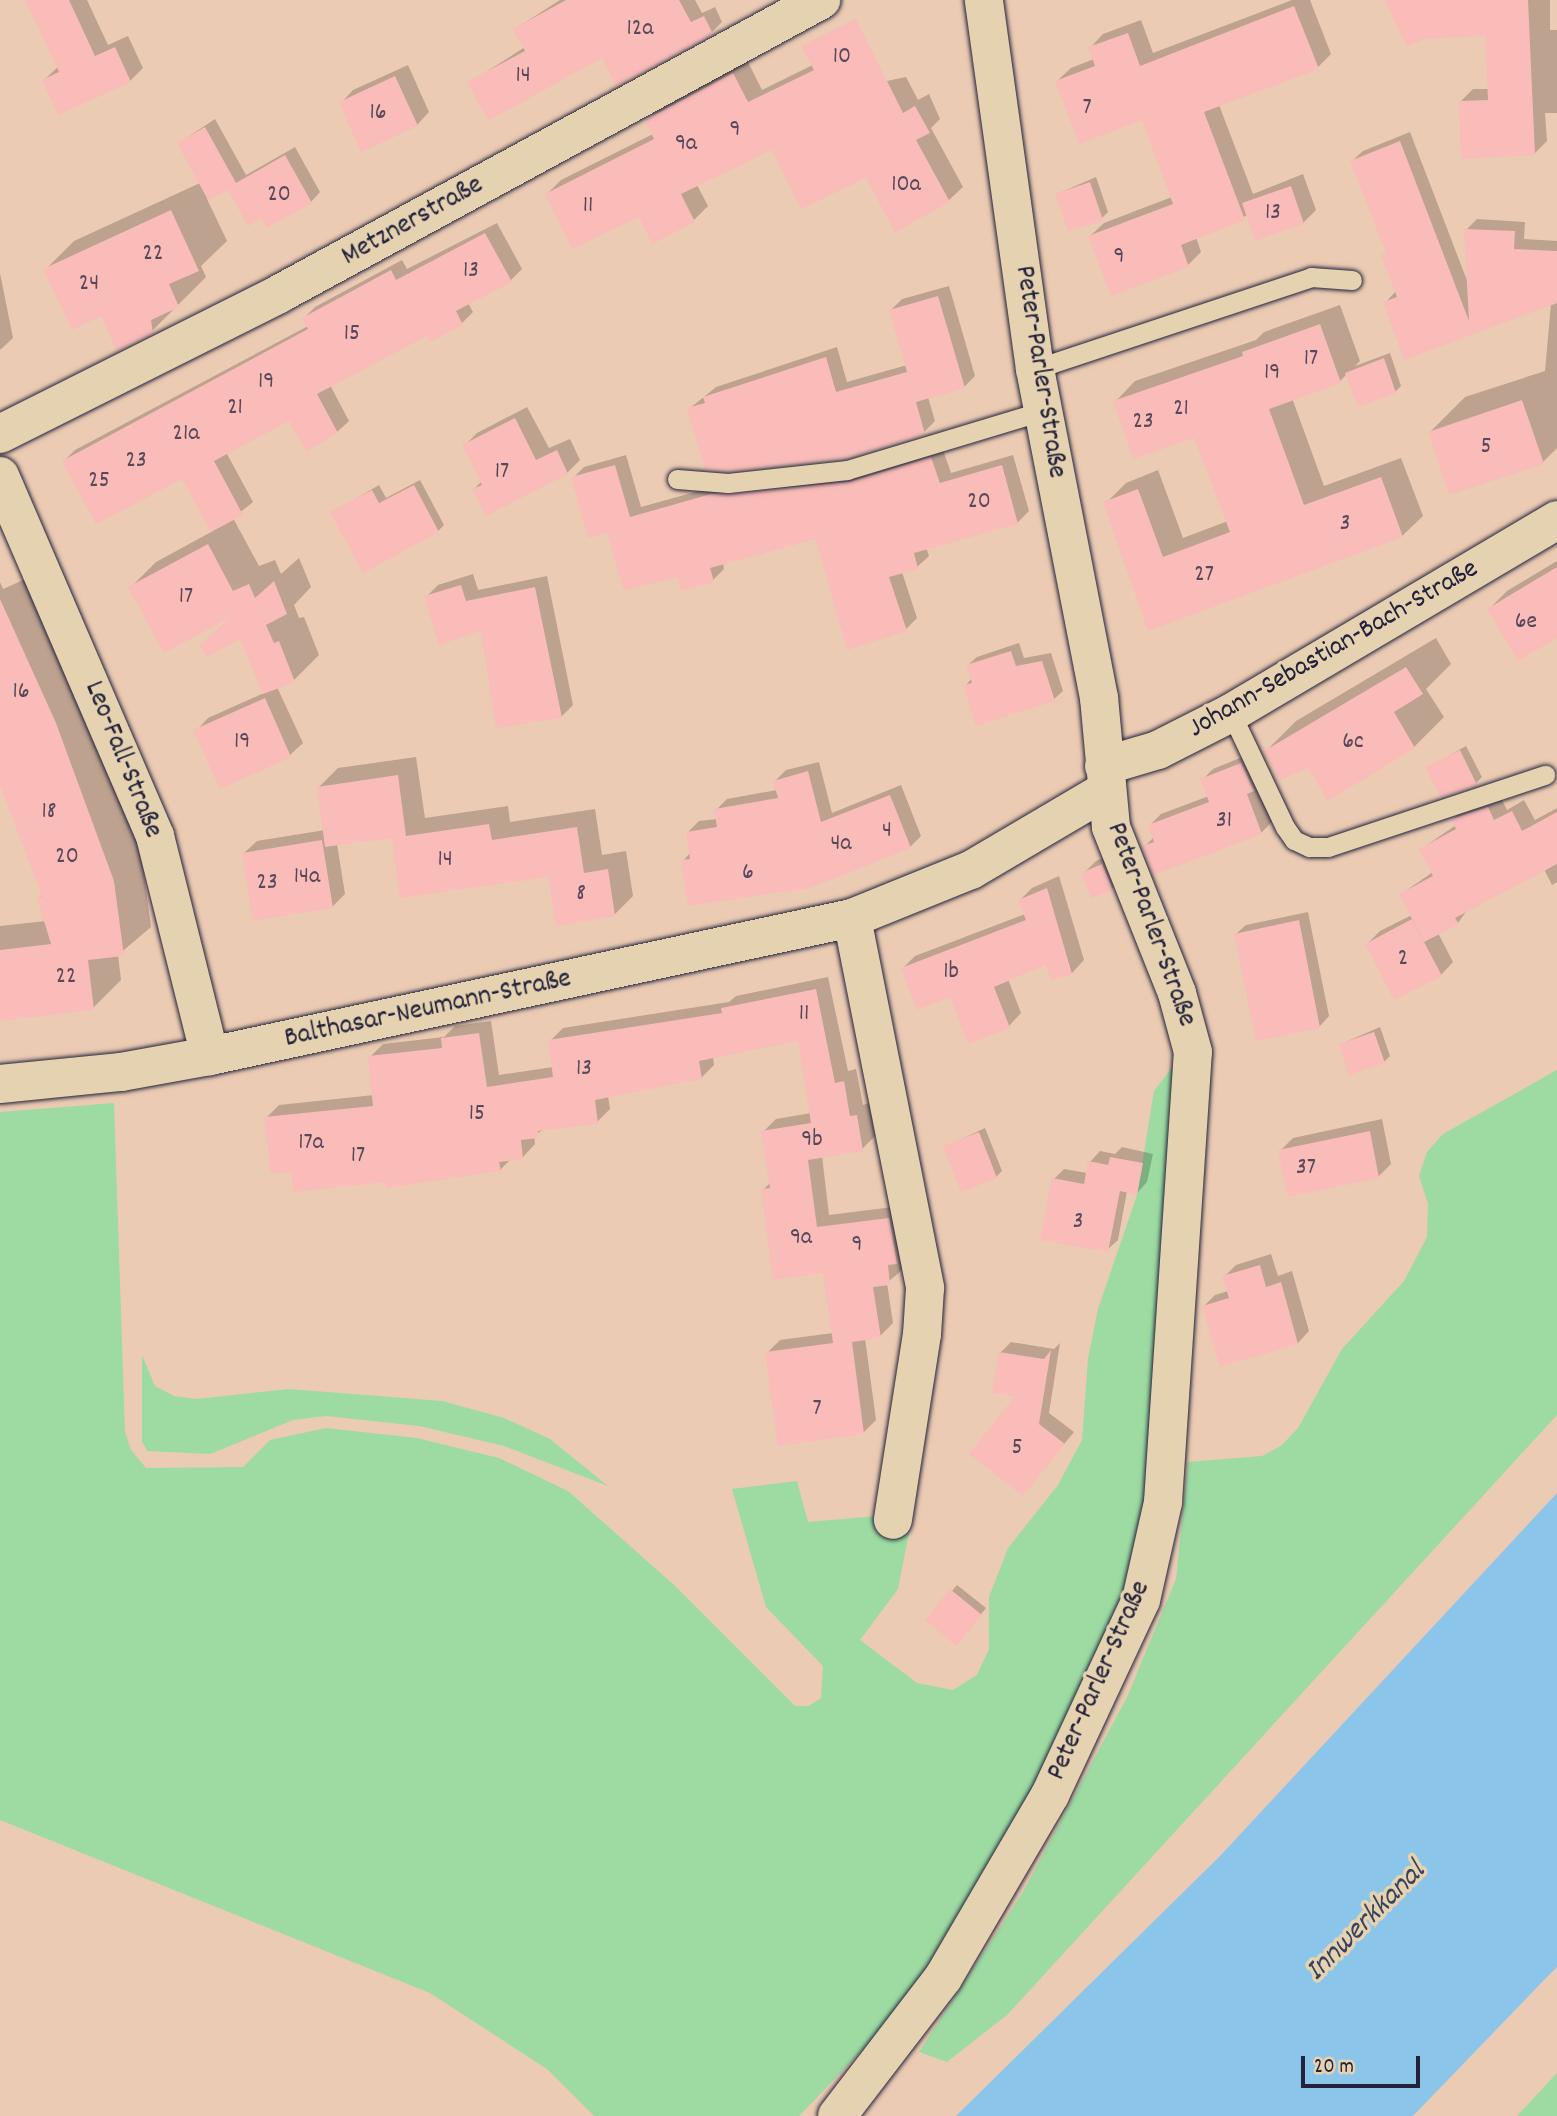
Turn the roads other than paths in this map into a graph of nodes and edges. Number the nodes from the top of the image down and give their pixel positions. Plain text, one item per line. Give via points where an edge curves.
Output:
1 (821, 0) edge
2 (984, 0) edge
3 (1352, 280) dead end
4 (1035, 369) junction
5 (1043, 411) junction
6 (0, 434) edge
7 (0, 476) edge
8 (677, 479) dead end
9 (1557, 520) edge
10 (1231, 713) junction
11 (1545, 775) dead end
12 (1105, 778) junction
13 (852, 918) junction
14 (210, 1056) junction
15 (0, 1084) edge
16 (893, 1520) dead end
17 (836, 2116) edge

1 - 6 street, Metznerstraße via 279,294
2 - 4 street, Peter-Parler-Straße
3 - 4 lane via 1311,277
4 - 5 street, Peter-Parler-Straße
5 - 8 lane via 847,470 727,483
5 - 12 street, Peter-Parler-Straße via 1099,698
7 - 14 street, Leo-Fall-Straße via 155,836
9 - 10 street, Johann-Sebastian-Bach-Straße
10 - 11 lane via 1285,827 1309,847 1328,847
10 - 12 street, Johann-Sebastian-Bach-Straße
12 - 13 street, Balthasar-Neumann-Straße via 971,870
12 - 17 street, Peter-Parler-Straße via 1111,827 1189,1026 1193,1066 1156,1548 1141,1600 1050,1795 943,1978
13 - 14 street, Balthasar-Neumann-Straße
13 - 16 street via 925,1288
14 - 15 street, Balthasar-Neumann-Straße via 121,1072

